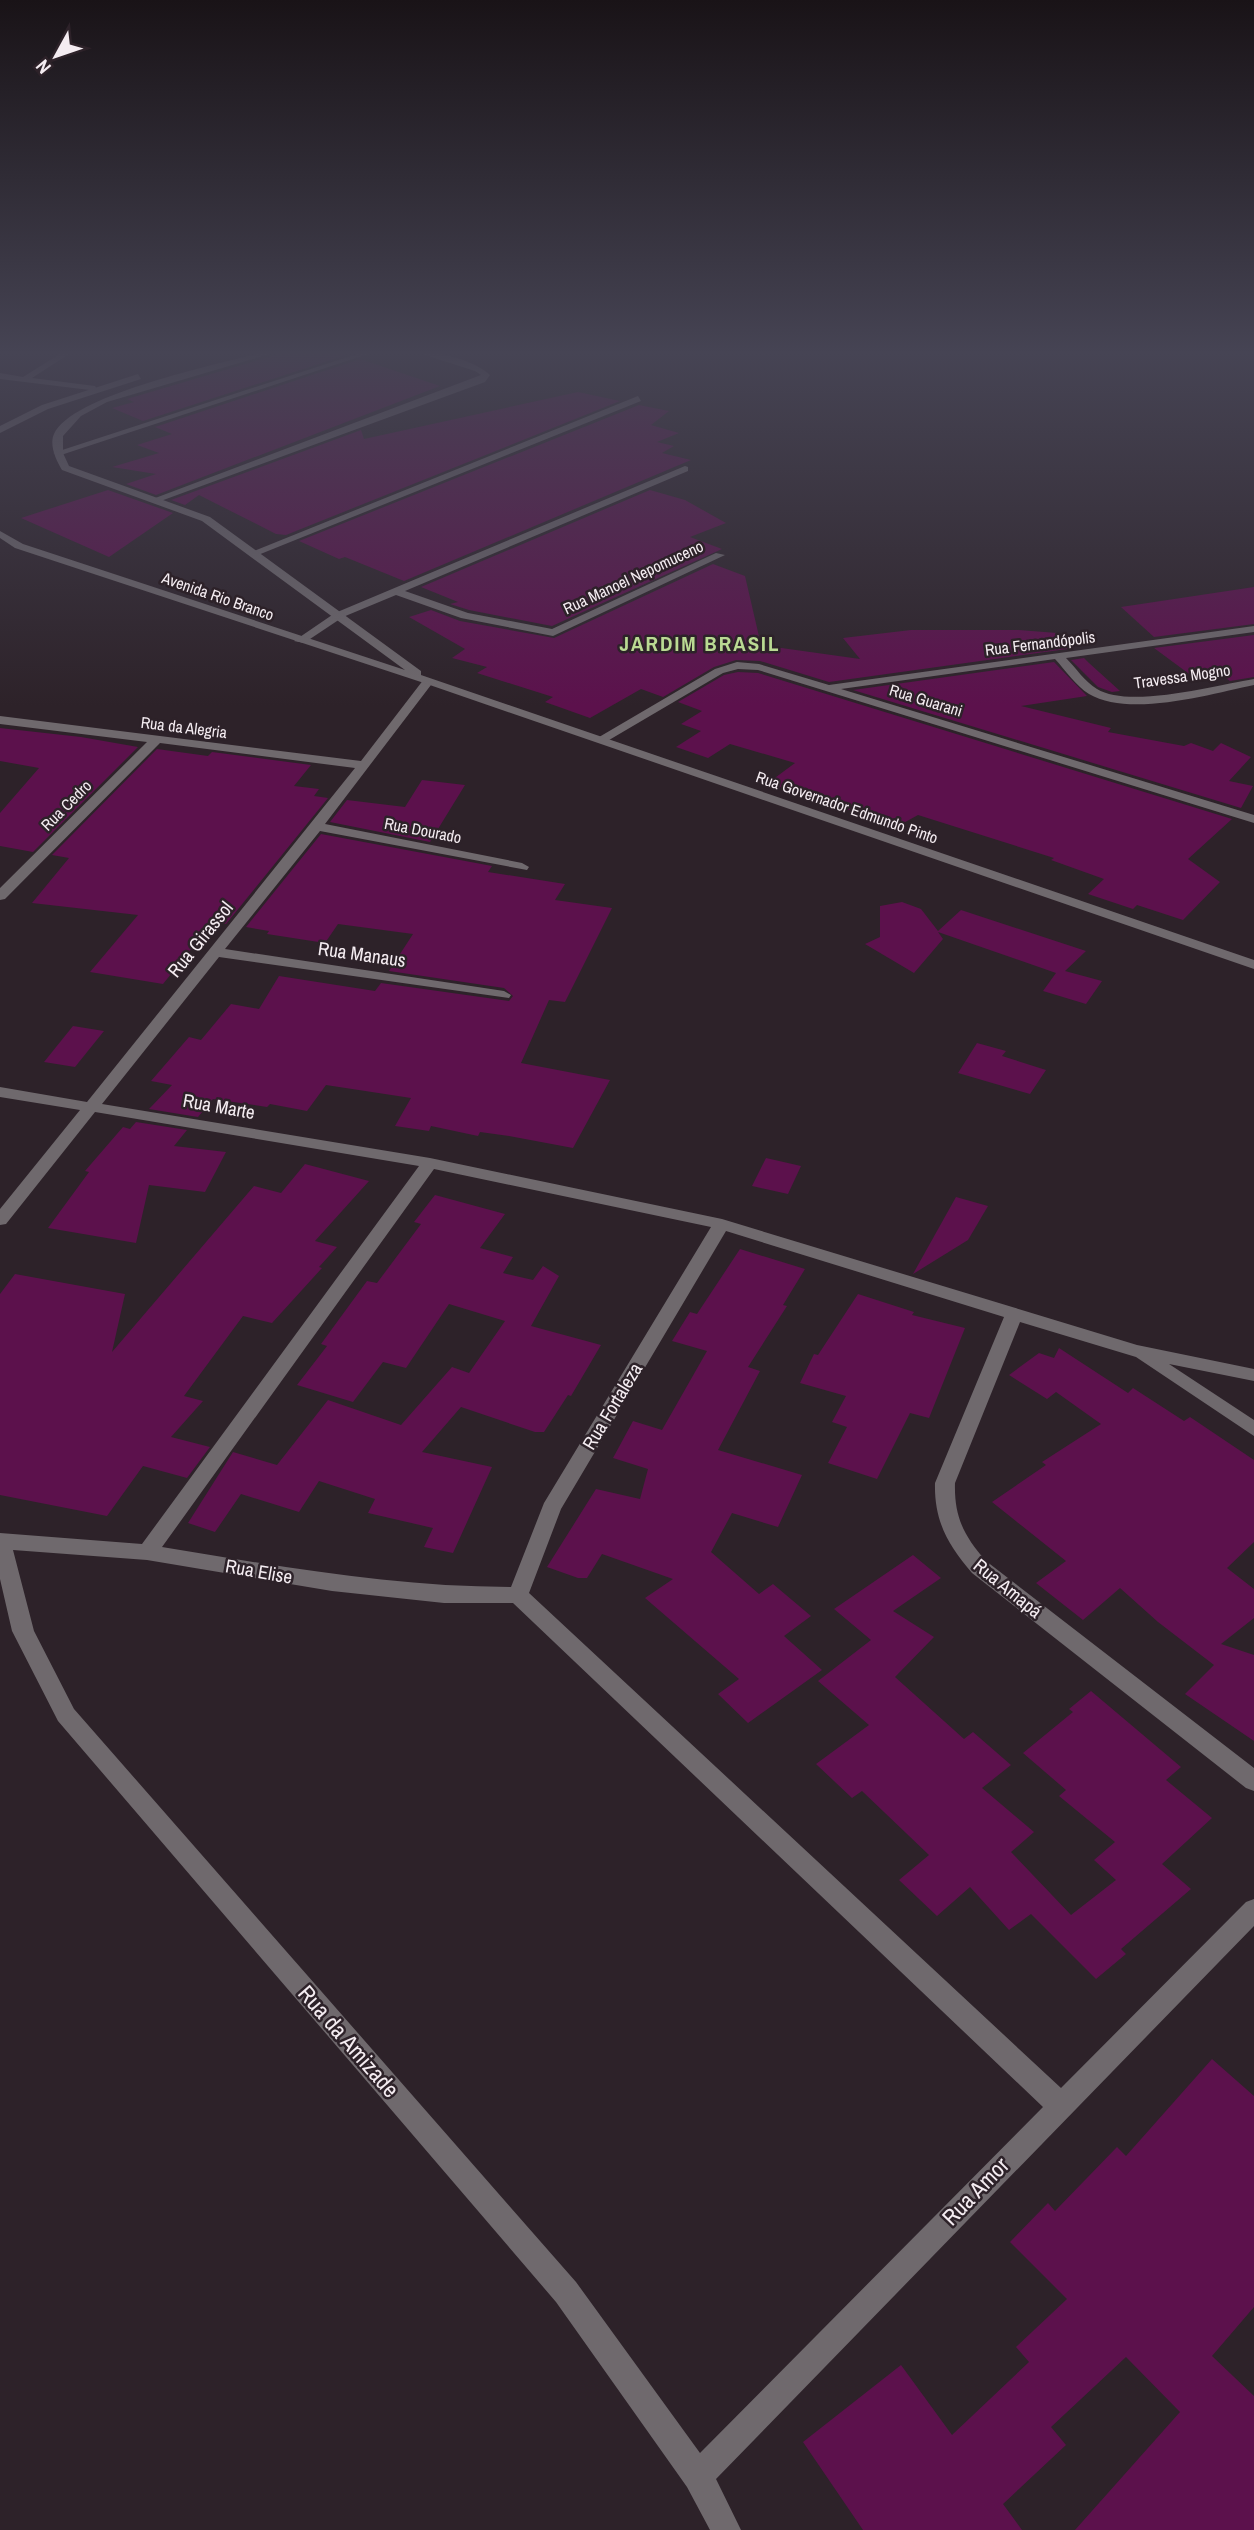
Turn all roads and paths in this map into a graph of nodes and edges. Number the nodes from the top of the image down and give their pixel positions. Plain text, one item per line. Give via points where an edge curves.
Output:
1 (71, 470) edge
2 (237, 470) edge
3 (460, 470) edge
4 (683, 470) edge
5 (155, 500) junction
6 (0, 534) edge
7 (254, 552) junction
8 (720, 555) dead end
9 (398, 592) junction
10 (340, 615) junction
11 (1254, 629) edge
12 (300, 641) junction
13 (1059, 657) junction
14 (428, 681) junction
15 (1254, 682) edge
16 (831, 687) junction
17 (0, 720) edge
18 (157, 739) junction
19 (600, 740) junction
20 (365, 765) junction
21 (1254, 819) edge
22 (317, 826) junction
23 (522, 867) dead end
24 (0, 896) edge
25 (213, 952) junction
26 (1254, 965) edge
27 (504, 995) dead end
28 (0, 1092) edge
29 (91, 1106) junction
30 (430, 1163) junction
31 (0, 1220) edge
32 (722, 1224) junction
33 (1014, 1314) junction
34 (1136, 1351) junction
35 (1254, 1375) edge
36 (1254, 1429) edge
37 (1, 1541) edge
38 (148, 1552) junction
39 (518, 1595) junction
40 (1254, 1781) edge
41 (1254, 1909) edge
42 (1059, 2105) junction
43 (698, 2476) junction
44 (726, 2530) edge

1 - 5 street
2 - 5 street
3 - 7 street
4 - 9 street
5 - 7 street via 206,519
6 - 12 street, Avenida Rio Branco via 19,546
7 - 10 street
8 - 9 street, Rua Manoel Nepomuceno via 553,633 465,616
9 - 10 street
10 - 12 street
10 - 14 street
11 - 13 street, Rua Fernandópolis
12 - 14 street, Avenida Rio Branco
13 - 15 street, Travessa Mogno via 1093,692 1115,699
13 - 16 street, Rua Fernandópolis
14 - 19 street, Rua Governador Edmundo Pinto
14 - 20 street, Rua Girassol
16 - 19 street, Rua Guarani via 737,665
16 - 21 street, Rua Guarani
17 - 18 street, Rua da Alegria
18 - 20 street, Rua da Alegria
18 - 24 street, Rua Cedro
19 - 26 street, Rua Governador Edmundo Pinto
20 - 22 street, Rua Girassol
22 - 23 street, Rua Dourado
22 - 25 street, Rua Girassol
25 - 27 street, Rua Manaus
25 - 29 street, Rua Girassol
28 - 29 street, Rua Marte
29 - 30 street, Rua Marte
29 - 31 street, Rua Girassol
30 - 32 street, Rua Marte
30 - 38 street
32 - 33 street, Rua Marte
32 - 39 street, Rua Fortaleza via 551,1508
33 - 34 street, Rua Marte
33 - 40 street, Rua Amapá via 945,1483 944,1508 954,1539 979,1567
34 - 35 street
34 - 36 street
37 - 38 street, Rua Elise
37 - 43 street, Rua da Amizade via 23,1631 66,1715 566,2292
38 - 39 street, Rua Elise via 332,1583 444,1595
39 - 42 street
41 - 42 street, Rua Amor
42 - 43 street, Rua Amor
43 - 44 street, Rua da Amizade

